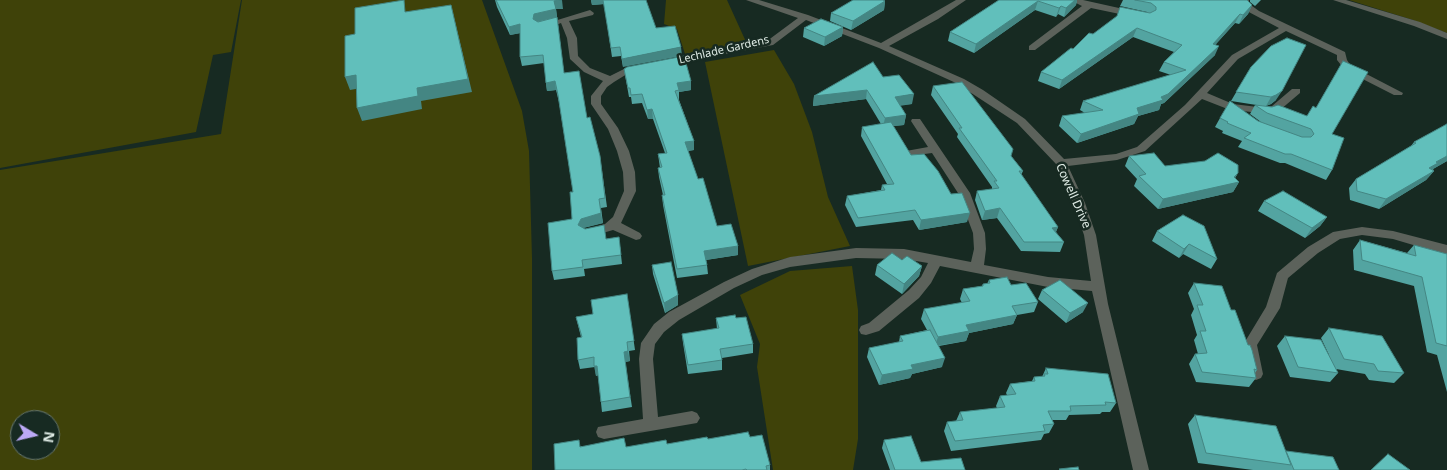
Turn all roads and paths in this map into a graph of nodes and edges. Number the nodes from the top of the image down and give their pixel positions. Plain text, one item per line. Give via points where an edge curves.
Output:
1 (750, 0) edge
2 (962, 0) edge
3 (1074, 0) edge
4 (1245, 0) edge
5 (1337, 0) edge
6 (1089, 6) junction
7 (590, 14) dead end
8 (1140, 15) edge
9 (805, 17) junction
10 (564, 20) junction
11 (547, 24) edge
12 (1285, 28) junction
13 (1447, 36) edge
14 (882, 46) junction
15 (1032, 48) dead end
16 (610, 80) junction
17 (1296, 91) dead end
18 (1398, 93) dead end
19 (1200, 94) junction
20 (1229, 106) junction
21 (916, 121) dead end
22 (1251, 122) edge
23 (935, 149) junction
24 (910, 153) edge
25 (1061, 162) junction
26 (612, 224) junction
27 (587, 233) edge
28 (636, 236) dead end
29 (1447, 250) edge
30 (936, 260) junction
31 (977, 267) junction
32 (1099, 287) junction
33 (866, 330) dead end
34 (1256, 374) edge
35 (692, 418) dead end
36 (651, 424) junction
37 (604, 432) dead end
38 (1141, 470) edge

1 - 9 street, Cowell Drive
2 - 14 street
3 - 6 street
4 - 12 street via 1243,3 1248,8
5 - 13 street
6 - 8 street
6 - 15 street
7 - 10 street
9 - 14 street, Cowell Drive
9 - 16 street, Lechlade Gardens via 770,43 624,72
10 - 11 street
10 - 16 street via 572,38 573,57 587,70
12 - 18 street via 1342,54 1348,68
12 - 19 street via 1235,58
14 - 25 street, Cowell Drive via 979,92 1021,121
16 - 26 street via 602,85 596,104 613,128 623,151 630,190 618,219
17 - 20 street via 1267,112
19 - 20 street
19 - 25 street via 1135,152 1117,157
20 - 22 street
21 - 23 street
23 - 24 street
23 - 31 street via 964,193 980,233
25 - 32 street, Cowell Drive via 1090,235
26 - 27 street
26 - 28 street
29 - 34 street via 1393,235 1362,231 1337,236 1313,250 1282,276 1273,308 1250,345
30 - 31 street
30 - 33 street via 914,294
30 - 36 street via 904,254 856,252 790,262 757,272 704,298 659,328 648,343 646,359
31 - 32 street via 1048,282
32 - 38 street, Cowell Drive
35 - 36 street
36 - 37 street

